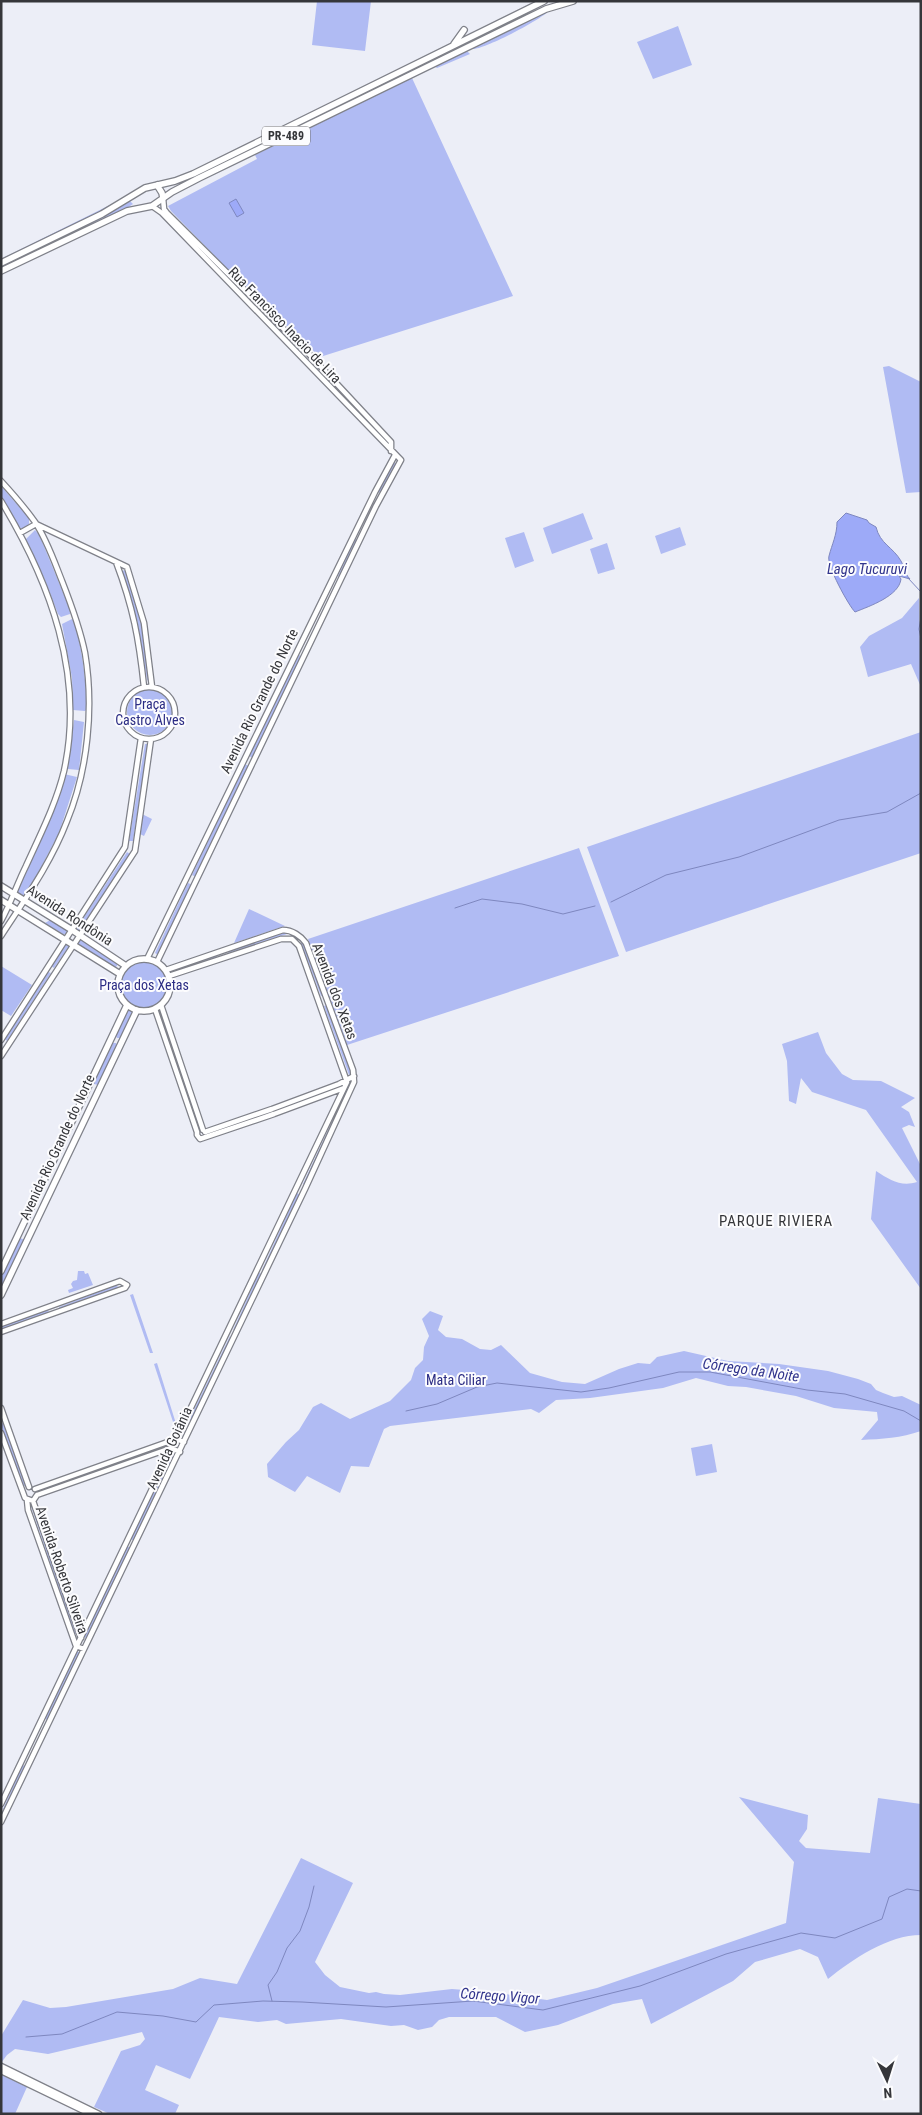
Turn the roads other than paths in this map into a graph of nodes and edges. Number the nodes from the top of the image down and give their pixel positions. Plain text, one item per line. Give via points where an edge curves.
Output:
1 (544, 1) edge
2 (573, 1) edge
3 (464, 30) dead end
4 (452, 47) junction
5 (157, 185) junction
6 (134, 196) junction
7 (163, 198) junction
8 (152, 206) junction
9 (140, 207) junction
10 (1, 263) edge
11 (1, 271) edge
12 (391, 451) junction
13 (396, 455) junction
14 (401, 460) joint
15 (1, 481) edge
16 (1, 501) edge
17 (1, 509) edge
18 (10, 516) junction
19 (36, 524) junction
20 (20, 533) junction
21 (116, 562) junction
22 (144, 687) junction
23 (152, 687) junction
24 (141, 738) junction
25 (151, 739) junction
26 (1, 886) edge
27 (14, 894) junction
28 (1, 900) edge
29 (25, 900) junction
30 (10, 905) junction
31 (18, 910) junction
32 (1, 921) edge
33 (72, 930) junction
34 (79, 934) junction
35 (1, 936) edge
36 (66, 940) junction
37 (73, 944) junction
38 (147, 959) junction
39 (157, 962) junction
40 (126, 966) junction
41 (168, 973) junction
42 (120, 974) junction
43 (127, 1005) junction
44 (161, 1005) junction
45 (155, 1009) junction
46 (137, 1010) junction
47 (110, 1038) junction
48 (1, 1040) edge
49 (121, 1043) junction
50 (1, 1056) edge
51 (354, 1079) junction
52 (347, 1081) junction
53 (345, 1088) junction
54 (333, 1093) junction
55 (340, 1097) junction
56 (197, 1132) junction
57 (205, 1133) junction
58 (257, 1269) junction
59 (1, 1271) edge
60 (264, 1273) junction
61 (1, 1295) edge
62 (1, 1324) edge
63 (1, 1332) edge
64 (1, 1408) edge
65 (1, 1433) edge
66 (176, 1439) junction
67 (184, 1442) junction
68 (172, 1448) junction
69 (180, 1452) junction
70 (29, 1487) junction
71 (35, 1489) junction
72 (23, 1492) junction
73 (37, 1495) junction
74 (27, 1500) junction
75 (33, 1501) junction
76 (81, 1638) junction
77 (88, 1641) junction
78 (76, 1646) junction
79 (84, 1649) junction
80 (22, 1760) junction
81 (29, 1764) junction
82 (1, 1804) edge
83 (3, 1813) edge
84 (1, 1822) edge
85 (1, 2066) edge
86 (1, 2071) edge
87 (90, 2114) edge
88 (99, 2114) edge

1 - 4 main road, PR-489 / PR-489
2 - 7 main road, PR-489 / PR-489 via 537,13
3 - 4 main road
4 - 5 main road, PR-489 / PR-489 via 193,174
5 - 6 main road, PR-489 / PR-489
5 - 7 main road
6 - 9 main road
6 - 10 main road, PR-489 / PR-489
7 - 8 main road, PR-489 / PR-489
7 - 12 street via 164,209 338,384 391,442
8 - 9 main road
8 - 12 street, Rua Francisco Inacio de Lira
9 - 11 main road
12 - 13 street, Rua Francisco Inacio de Lira
13 - 14 street, Rua Francisco Inacio de Lira
13 - 38 street, Avenida Rio Grande do Norte via 374,492
14 - 39 street, Avenida Rio Grande do Norte
15 - 19 street
16 - 18 street
17 - 18 street
18 - 20 street
19 - 20 street
19 - 21 street
19 - 29 street via 56,564 82,638 88,713 81,775 68,820 48,863
20 - 27 street via 57,618 68,673 70,713 64,771 40,838
21 - 22 street via 134,613
21 - 23 street via 127,567 144,623
22 - 23 street
22 - 24 street via 130,695 123,711 126,725
23 - 25 street via 169,695 175,715 167,732
24 - 25 street
24 - 33 street via 126,847
25 - 34 street via 135,851
26 - 27 main road, Avenida Rondônia
27 - 29 main road, Avenida Rondônia
27 - 30 street
28 - 30 main road, Avenida Rondônia
29 - 31 street
29 - 33 main road, Avenida Rondônia
30 - 31 main road, Avenida Rondônia
30 - 32 street
31 - 35 street
31 - 36 main road, Avenida Rondônia
33 - 34 main road, Avenida Rondônia
33 - 36 street
34 - 37 street
34 - 40 main road, Avenida Rondônia
36 - 37 main road, Avenida Rondônia
36 - 48 street
37 - 42 main road, Avenida Rondônia
37 - 50 street
38 - 39 main road
38 - 40 main road via 138,959
39 - 41 main road
40 - 42 main road
41 - 44 main road via 170,992
41 - 51 street, Avenida dos Xetas via 283,930 299,936 306,943
41 - 52 street, Avenida dos Xetas via 281,939 292,939 299,946
42 - 43 main road via 118,988
43 - 46 main road
43 - 47 main road, Avenida Rio Grande do Norte
44 - 45 main road
44 - 57 street
45 - 46 main road
45 - 56 street
46 - 49 main road, Avenida Rio Grande do Norte
47 - 49 main road
47 - 59 main road, Avenida Rio Grande do Norte
49 - 61 main road, Avenida Rio Grande do Norte
51 - 52 street
51 - 53 street
51 - 60 street, Avenida Goiânia
52 - 53 street
52 - 57 street
53 - 54 street
53 - 55 street, Avenida Goiânia
54 - 55 street
54 - 57 street
55 - 58 street, Avenida Goiânia
56 - 57 street
56 - 57 street via 198,1138
58 - 60 street
58 - 66 street, Avenida Goiânia
60 - 67 street, Avenida Goiânia
62 - 63 street via 120,1281 126,1286
64 - 70 street
65 - 72 street, Avenida Roberto Silveira
66 - 67 street
66 - 68 street, Avenida Goiânia
66 - 71 street
67 - 69 street, Avenida Goiânia
68 - 69 street
68 - 73 street
68 - 76 street, Avenida Goiânia
69 - 77 street, Avenida Goiânia
70 - 71 street
70 - 72 street
71 - 73 street
72 - 74 street
73 - 75 street
74 - 75 street
74 - 78 street, Avenida Roberto Silveira
75 - 76 street, Avenida Roberto Silveira
76 - 77 street
76 - 78 street, Avenida Goiânia
77 - 79 street, Avenida Goiânia
78 - 79 street
78 - 80 street, Avenida Goiânia
79 - 81 street, Avenida Goiânia
80 - 81 street
80 - 82 street, Avenida Goiânia
81 - 83 street, Avenida Goiânia
83 - 84 street, Avenida Goiânia
85 - 88 street
86 - 87 street

